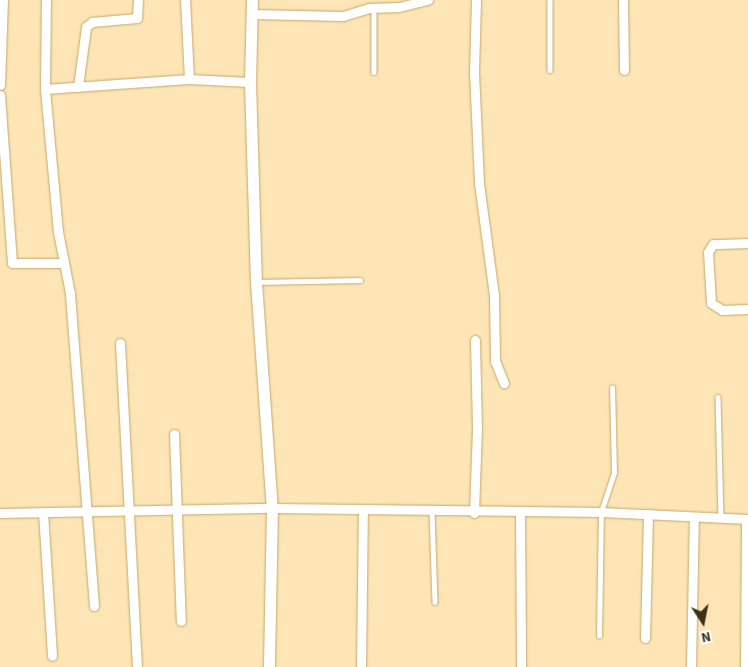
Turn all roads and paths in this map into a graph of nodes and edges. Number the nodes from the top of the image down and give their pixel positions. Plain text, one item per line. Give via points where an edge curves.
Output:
1 (3, 0) edge
2 (46, 0) edge
3 (138, 0) edge
4 (184, 0) edge
5 (252, 0) edge
6 (428, 0) edge
7 (476, 0) edge
8 (550, 0) edge
9 (623, 0) edge
10 (375, 4) edge
11 (251, 14) junction
12 (550, 70) dead end
13 (624, 70) dead end
14 (374, 72) dead end
15 (189, 79) junction
16 (250, 82) junction
17 (0, 85) edge
18 (78, 86) junction
19 (46, 89) junction
20 (0, 95) edge
21 (748, 243) edge
22 (64, 263) junction
23 (360, 280) dead end
24 (256, 282) junction
25 (748, 309) edge
26 (475, 340) dead end
27 (120, 343) dead end
28 (504, 383) dead end
29 (612, 388) dead end
30 (718, 397) dead end
31 (174, 434) dead end
32 (272, 508) junction
33 (176, 510) junction
34 (363, 510) junction
35 (130, 511) junction
36 (43, 512) junction
37 (87, 512) junction
38 (432, 512) junction
39 (520, 512) junction
40 (601, 512) junction
41 (0, 513) edge
42 (474, 513) junction
43 (648, 514) junction
44 (694, 517) junction
45 (721, 518) junction
46 (747, 519) edge
47 (435, 602) dead end
48 (94, 606) dead end
49 (180, 620) dead end
50 (599, 636) dead end
51 (645, 638) dead end
52 (52, 656) dead end
53 (136, 667) edge
54 (269, 667) edge
55 (361, 667) edge
56 (521, 667) edge
57 (691, 667) edge
58 (745, 667) edge

1 - 17 street
2 - 19 street
3 - 18 street via 137,18 98,21 86,27
4 - 15 street
5 - 11 main road
6 - 10 street via 399,7
7 - 28 street via 474,72 479,183 494,296 495,360
8 - 12 lane
9 - 13 street
10 - 11 street via 343,16
10 - 14 lane
11 - 16 main road
15 - 16 street
15 - 18 street
16 - 24 main road
18 - 19 street
19 - 22 street via 52,178
20 - 22 street via 12,263 18,266
21 - 25 street via 713,244 708,252 711,303 722,310
22 - 37 street via 70,293
23 - 24 lane
24 - 32 main road
26 - 42 street via 477,429
27 - 35 street
29 - 40 lane via 614,474
30 - 45 lane
31 - 33 street
32 - 33 street
32 - 34 street
32 - 54 main road
33 - 35 street
33 - 49 street
34 - 38 street
34 - 55 street
35 - 37 street
35 - 53 street
36 - 37 street
36 - 41 street
36 - 52 street
37 - 48 street
38 - 42 street
38 - 47 lane
39 - 40 street
39 - 42 street
39 - 56 street
40 - 43 street
40 - 50 lane
43 - 44 street
43 - 51 street
44 - 45 street
44 - 57 street
45 - 46 street
46 - 58 street

